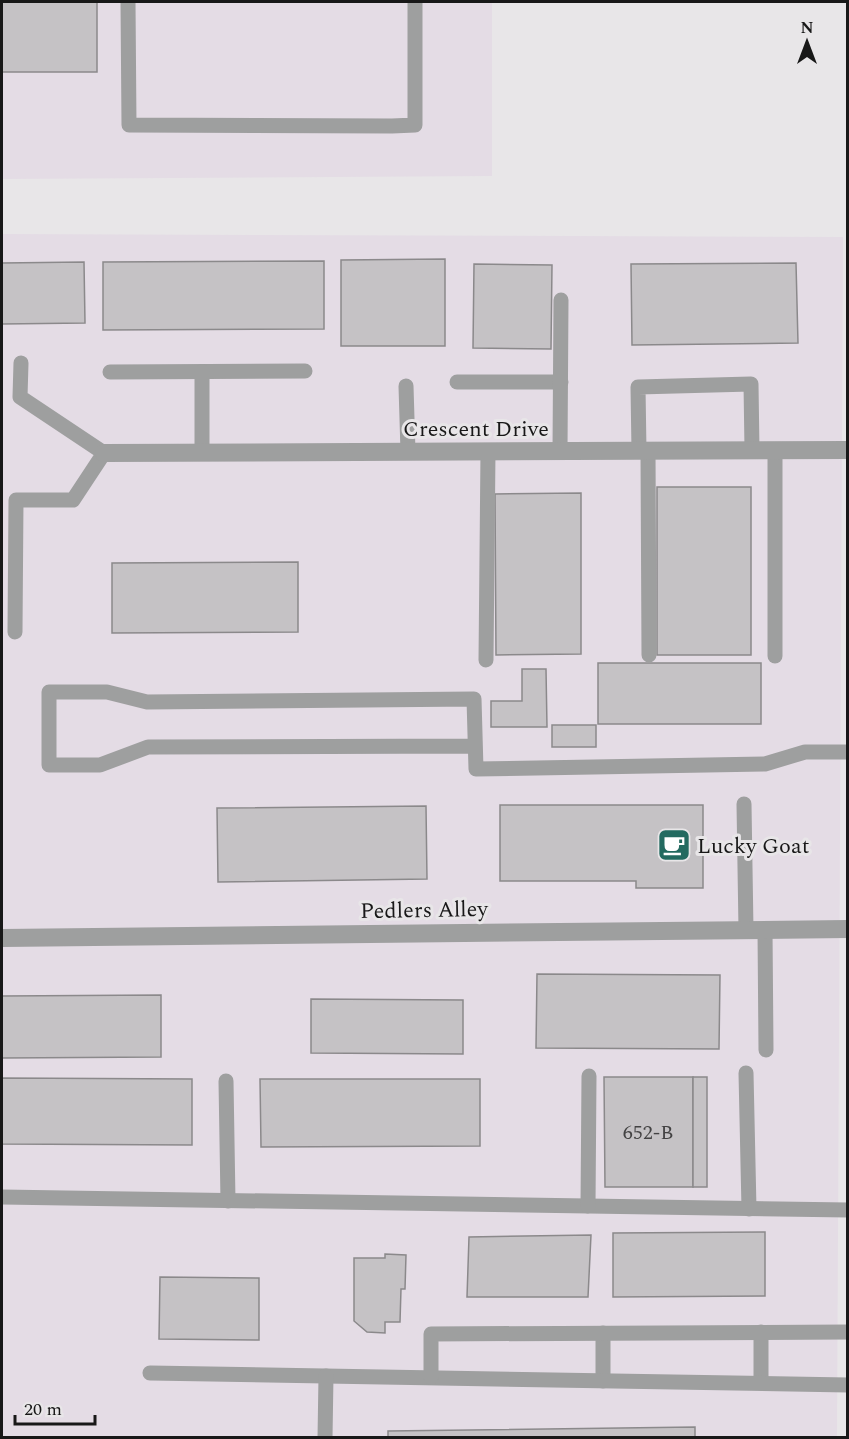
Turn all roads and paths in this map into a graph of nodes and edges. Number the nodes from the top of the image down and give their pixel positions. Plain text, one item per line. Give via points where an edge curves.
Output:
1 (129, 2) edge
2 (415, 2) edge
3 (561, 300) dead end
4 (21, 363) dead end
5 (110, 372) dead end
6 (202, 372) junction
7 (305, 372) dead end
8 (458, 382) dead end
9 (561, 382) junction
10 (406, 386) dead end
11 (752, 450) junction
12 (775, 450) junction
13 (848, 450) edge
14 (488, 451) junction
15 (561, 451) junction
16 (644, 451) junction
17 (408, 452) junction
18 (104, 453) junction
19 (202, 453) junction
20 (15, 632) dead end
21 (649, 655) dead end
22 (775, 656) dead end
23 (486, 660) dead end
24 (476, 746) junction
25 (848, 752) edge
26 (744, 804) dead end
27 (848, 929) edge
28 (746, 930) junction
29 (765, 930) junction
30 (2, 938) edge
31 (766, 1050) dead end
32 (746, 1073) dead end
33 (589, 1076) dead end
34 (226, 1081) dead end
35 (2, 1197) edge
36 (228, 1201) junction
37 (588, 1206) junction
38 (749, 1209) junction
39 (848, 1210) edge
40 (761, 1332) junction
41 (848, 1332) edge
42 (603, 1333) junction
43 (150, 1373) dead end
44 (326, 1376) junction
45 (431, 1377) junction
46 (603, 1381) junction
47 (761, 1383) junction
48 (848, 1384) edge
49 (325, 1437) edge

1 - 2 lane via 129,125 392,126 415,125
3 - 9 lane
4 - 18 lane via 20,397
5 - 6 lane
6 - 7 lane
6 - 19 lane
8 - 9 lane
9 - 15 lane
10 - 17 lane
11 - 12 street, Crescent Drive
11 - 16 street, Crescent Drive
11 - 16 lane via 751,384 638,387
12 - 13 street, Crescent Drive
12 - 22 lane
14 - 15 street, Crescent Drive
14 - 17 street, Crescent Drive
14 - 23 lane
15 - 16 street, Crescent Drive
16 - 21 lane
17 - 19 street, Crescent Drive
18 - 19 street, Crescent Drive
18 - 20 lane via 73,500 16,500
24 - 24 lane via 148,747 100,765 49,765 49,693 106,692 147,702 474,699
24 - 25 lane via 476,769 765,764 805,752
26 - 28 lane
27 - 29 street, Pedlers Alley
28 - 29 street, Pedlers Alley
28 - 30 street, Pedlers Alley
29 - 31 lane
32 - 38 lane
33 - 37 lane
34 - 36 lane
35 - 36 lane
36 - 37 lane
37 - 38 lane
38 - 39 lane
40 - 41 lane
40 - 42 lane
40 - 47 lane
42 - 45 lane via 431,1334
42 - 46 lane
43 - 44 lane
44 - 45 lane
44 - 49 lane
45 - 46 lane
46 - 47 lane
47 - 48 lane

